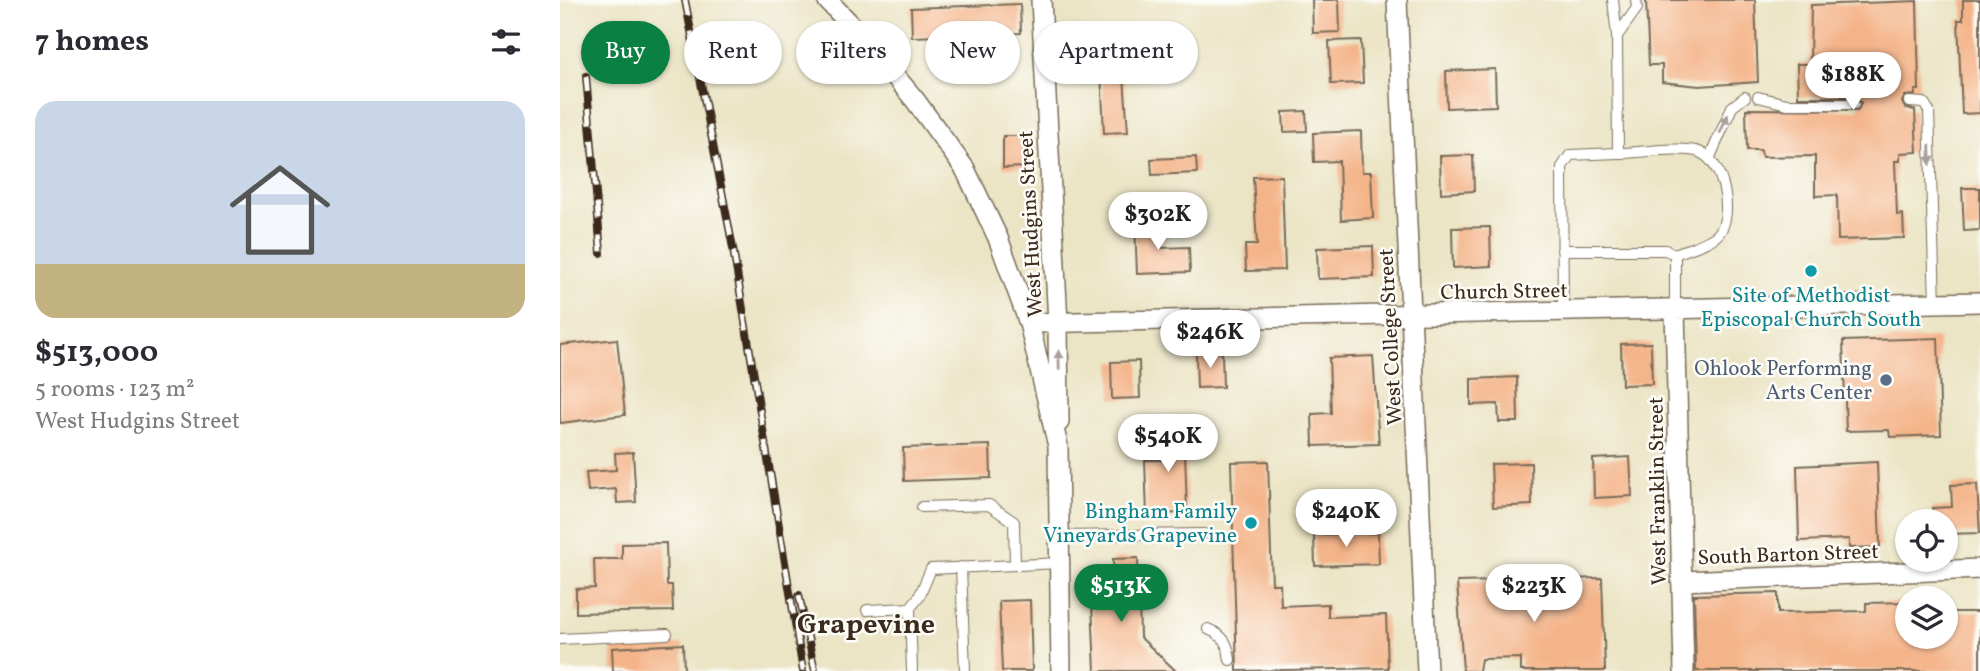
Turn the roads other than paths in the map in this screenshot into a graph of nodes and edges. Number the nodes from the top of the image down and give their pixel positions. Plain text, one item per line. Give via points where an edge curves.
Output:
1 (827, 0) edge
2 (1041, 0) edge
3 (1396, 0) edge
4 (1613, 0) edge
5 (1636, 0) edge
6 (1617, 36) junction
7 (1745, 97) dead end
8 (1758, 97) dead end
9 (1909, 102) dead end
10 (1854, 104) dead end
11 (1618, 153) junction
12 (1710, 157) junction
13 (1562, 250) junction
14 (1675, 254) junction
15 (1980, 302) edge
16 (1935, 303) junction
17 (1675, 310) junction
18 (1563, 312) junction
19 (1412, 315) junction
20 (1028, 323) junction
21 (1058, 323) junction
22 (1058, 446) junction
23 (922, 507) dead end
24 (1204, 534) dead end
25 (1060, 536) junction
26 (1060, 564) junction
27 (1016, 565) junction
28 (961, 568) junction
29 (1980, 569) edge
30 (1681, 581) junction
31 (910, 608) junction
32 (867, 610) dead end
33 (1208, 629) dead end
34 (667, 634) dead end
35 (560, 639) edge
36 (1230, 660) dead end
37 (912, 671) edge
38 (965, 671) edge
39 (1061, 671) edge
40 (1427, 671) edge
41 (1684, 671) edge

1 - 20 street, West Hudgins Street via 915,100 965,169 998,239
2 - 21 street, West Hudgins Street
3 - 19 street, West College Street
4 - 6 lane
5 - 6 lane via 1637,8
6 - 11 lane
12 -> 7 lane via 1732,107
8 - 10 lane via 1787,104
9 -> 16 lane via 1924,103 1928,111
11 - 12 lane via 1696,151
11 - 13 lane via 1570,155 1562,167
12 - 14 lane via 1723,182 1724,223 1718,234
13 - 14 lane via 1665,250
13 - 18 lane
14 - 17 lane
15 - 16 street, Church Street
16 - 17 street, Church Street
17 - 18 street, Church Street
17 - 30 street, West Franklin Street
18 - 19 street, Church Street
19 - 21 street, Church Street
19 - 40 street, West College Street
20 - 21 street, Church Street
20 - 22 street, West Hudgins Street
22 -> 21 street, West Hudgins Street
22 - 25 street, West Hudgins Street
23 - 27 lane via 989,505 1014,522
24 - 25 lane
25 - 26 street, West Hudgins Street
26 - 27 lane
26 - 39 street, West Hudgins Street
27 - 28 lane
28 - 31 lane via 931,569
28 - 38 lane
29 - 30 street, South Barton Street
30 - 41 street, West Franklin Street
31 - 32 lane
31 - 37 lane
33 - 36 lane via 1221,635
34 - 35 lane

